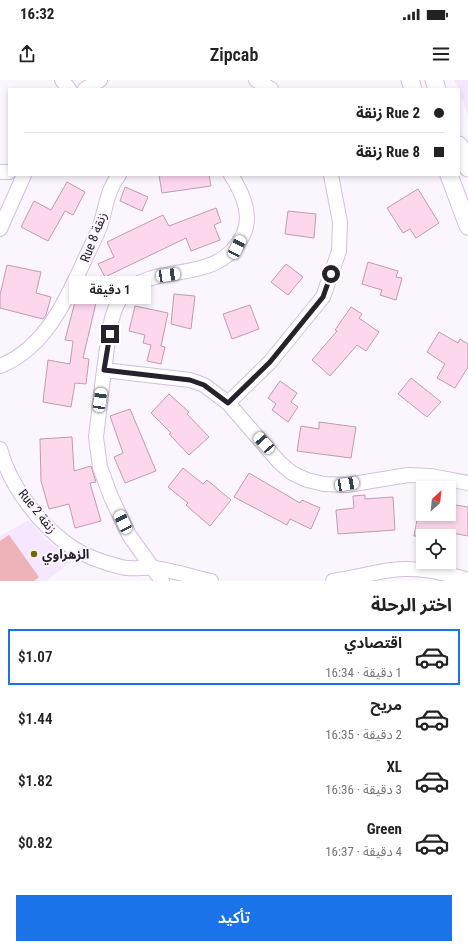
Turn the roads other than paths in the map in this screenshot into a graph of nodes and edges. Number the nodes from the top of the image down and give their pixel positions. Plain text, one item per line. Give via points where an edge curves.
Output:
1 (62, 80) edge
2 (100, 80) edge
3 (256, 80) edge
4 (68, 88) edge
5 (87, 88) edge
6 (269, 88) edge
7 (460, 148) edge
8 (468, 168) edge
9 (24, 176) edge
10 (118, 176) edge
11 (232, 176) edge
12 (331, 176) edge
13 (449, 176) edge
14 (468, 226) edge
15 (0, 229) edge
16 (0, 366) edge
17 (104, 370) junction
18 (228, 403) junction
19 (0, 449) edge
20 (468, 483) edge
21 (153, 568) junction
22 (468, 580) edge
23 (162, 581) edge
24 (211, 581) edge
25 (333, 581) edge

1 - 4 street
2 - 5 street
3 - 6 street
7 - 8 main road
9 - 15 street
10 - 16 street, Rue 8 زنقة via 111,184 100,227 63,305 34,343 20,356
11 - 17 street via 244,199 246,217 245,231 237,247 222,260 189,272 143,282 125,294 114,310
12 - 18 street via 340,222 339,251 323,297 270,362
13 - 14 main road
17 - 18 street via 190,380 204,385
17 - 21 street via 96,437 100,467 129,535
18 - 20 street via 279,462 292,473 307,480 324,484 347,484 408,475 431,476
19 - 21 street, Rue 2 زنقة via 4,463 25,498 51,531 74,548 97,560 122,568
21 - 23 street
21 - 24 street, Rue 2 زنقة
22 - 25 street via 421,570 392,570

